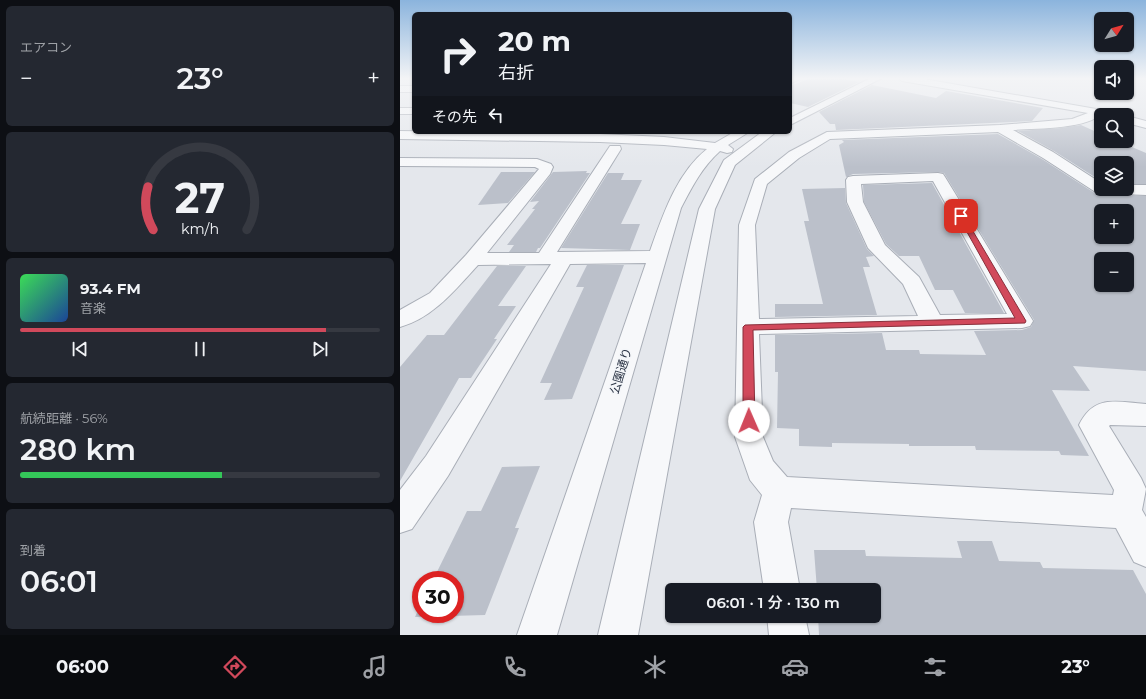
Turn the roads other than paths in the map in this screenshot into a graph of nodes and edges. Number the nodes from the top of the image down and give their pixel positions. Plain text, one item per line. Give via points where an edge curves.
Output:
1 (819, 108) edge
2 (1072, 108) edge
3 (400, 111) edge
4 (1094, 111) edge
5 (412, 112) edge
6 (1094, 114) edge
7 (792, 121) edge
8 (1134, 121) edge
9 (1146, 125) edge
10 (1000, 128) junction
11 (767, 134) edge
12 (400, 135) edge
13 (400, 145) edge
14 (615, 149) junction
15 (721, 152) edge
16 (667, 154) dead end
17 (400, 162) edge
18 (1146, 190) edge
19 (656, 257) junction
20 (473, 259) junction
21 (553, 259) junction
22 (400, 320) edge
23 (933, 323) junction
24 (748, 327) junction
25 (1146, 415) edge
26 (779, 492) junction
27 (1125, 512) junction
28 (400, 517) edge
29 (1146, 550) edge
30 (781, 583) edge
31 (787, 623) edge
32 (538, 635) edge
33 (618, 635) edge
34 (789, 635) edge

1 - 7 street
2 - 4 street
3 - 5 street
6 - 10 street via 1072,122
8 - 9 street
10 - 18 street via 1102,190
10 - 24 street via 827,136 794,155 760,182 747,225
11 - 15 street, 公園通り
12 - 15 street via 642,140
13 - 14 street
14 - 16 street
14 - 21 street
15 - 19 street, 公園通り via 691,176 673,208
15 - 33 street, 公園通り via 707,208
17 - 20 street via 537,163 546,167
19 - 21 street
19 - 32 street, 公園通り
20 - 21 street
20 - 22 street via 437,298
21 - 28 street via 438,466
23 - 23 street via 912,281 877,248 855,202 853,180 938,177 1022,321
23 - 24 street
24 - 26 street via 749,437 760,470
25 - 27 street via 1104,413 1093,425 1130,489
26 - 27 street
26 - 30 street via 771,522
27 - 29 street
31 - 34 street

